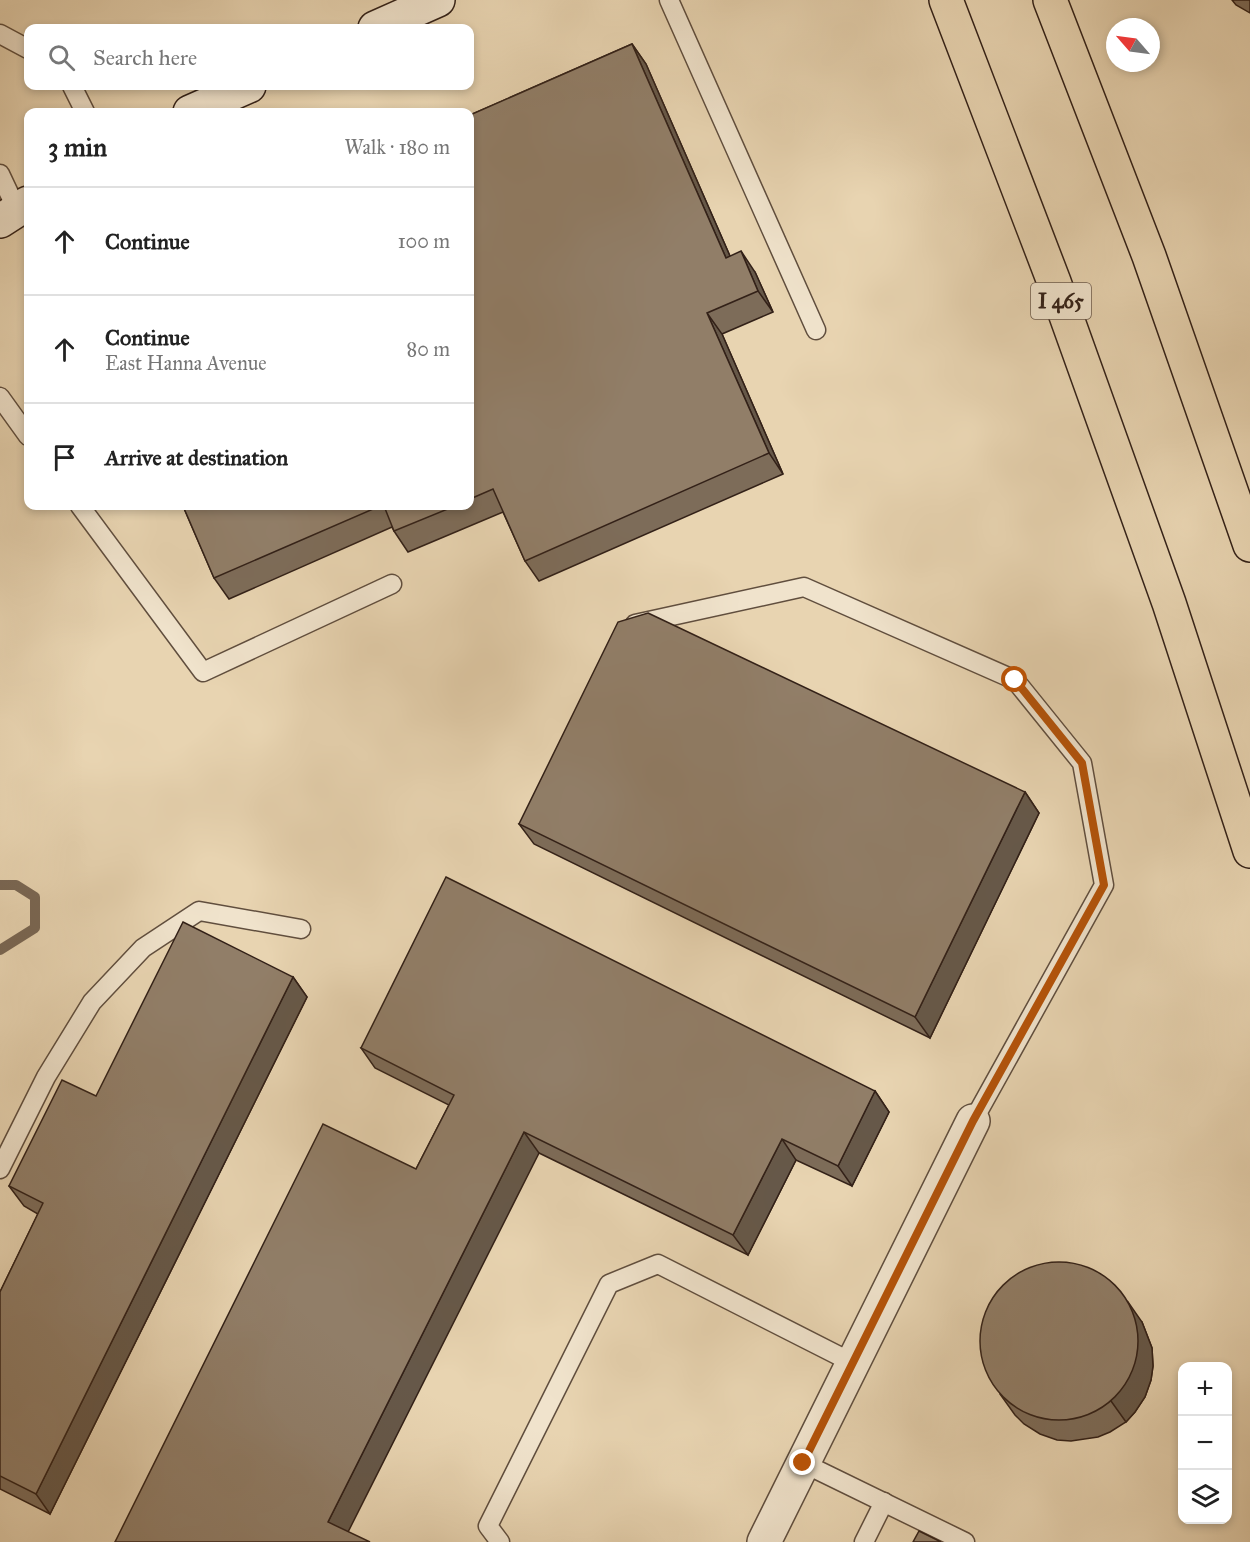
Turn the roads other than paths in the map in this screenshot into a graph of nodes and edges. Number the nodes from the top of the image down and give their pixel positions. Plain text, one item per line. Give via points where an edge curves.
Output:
1 (438, 0) edge
2 (669, 0) edge
3 (946, 0) edge
4 (1050, 0) edge
5 (384, 24) edge
6 (0, 34) edge
7 (24, 47) edge
8 (74, 90) edge
9 (240, 90) edge
10 (83, 108) edge
11 (199, 108) edge
12 (0, 174) edge
13 (15, 212) edge
14 (816, 330) dead end
15 (0, 398) edge
16 (24, 431) edge
17 (83, 510) edge
18 (1250, 545) edge
19 (392, 584) dead end
20 (618, 627) edge
21 (1250, 851) edge
22 (301, 929) dead end
23 (973, 1121) joint
24 (0, 1169) edge
25 (853, 1364) junction
26 (803, 1463) junction
27 (884, 1502) junction
28 (500, 1542) edge
29 (764, 1542) edge
30 (864, 1542) edge
31 (965, 1542) edge

1 - 5 street
2 - 14 lane
3 - 21 highway, I 465 via 1054,282 1169,603
4 - 18 highway via 1149,256
6 - 7 lane
8 - 10 lane
9 - 11 street
12 - 13 lane
15 - 16 lane
17 - 19 lane via 203,672
20 - 23 lane via 804,586 1015,680 1082,763 1104,885
22 - 24 lane via 199,910 143,948 92,1002 46,1077
23 - 25 street
25 - 26 street
25 - 28 lane via 658,1264 609,1284 488,1526
26 - 27 lane
26 - 29 street
27 - 30 lane
27 - 31 lane

